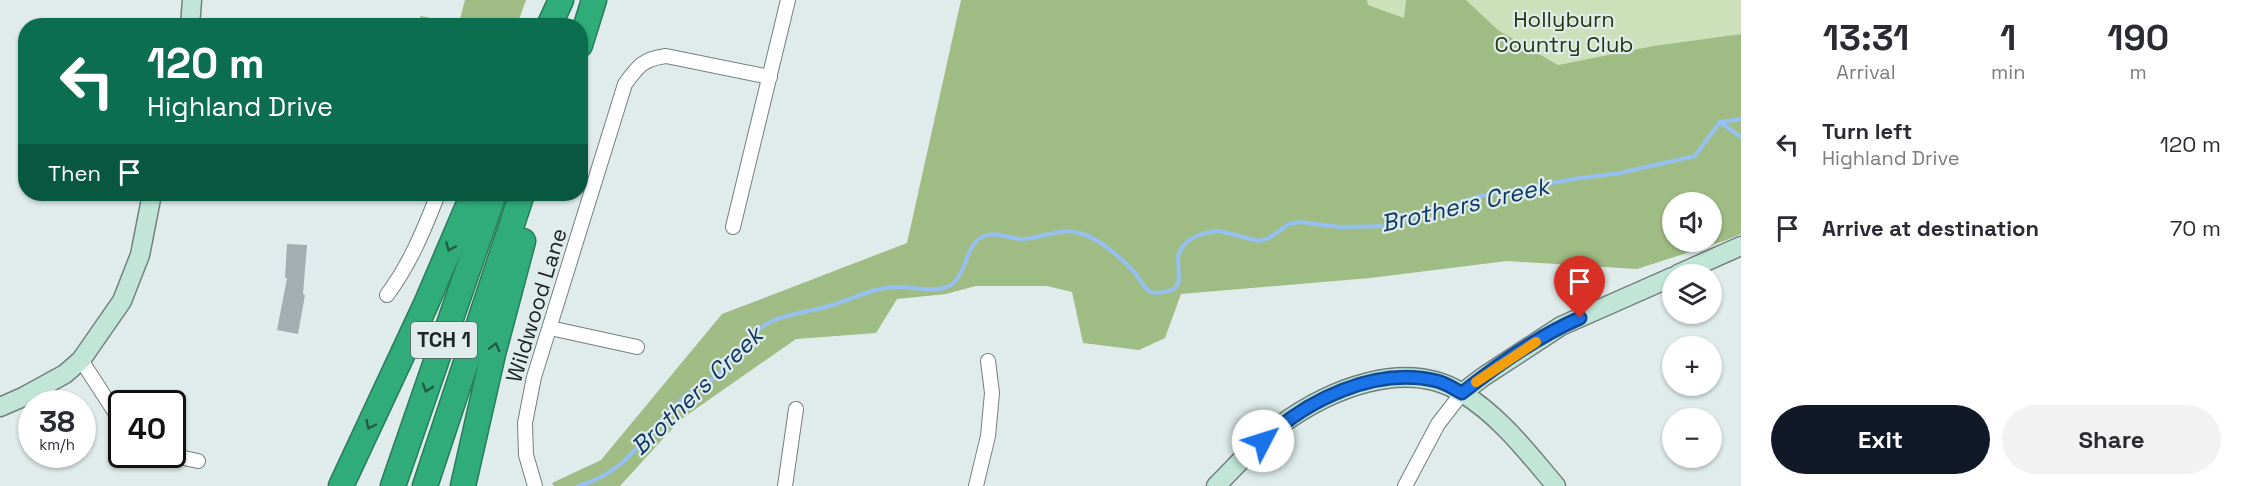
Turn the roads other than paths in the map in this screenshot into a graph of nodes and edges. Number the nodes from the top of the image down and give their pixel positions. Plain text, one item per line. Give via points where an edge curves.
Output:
1 (192, 0) edge
2 (561, 0) edge
3 (589, 0) edge
4 (594, 0) edge
5 (788, 0) edge
6 (191, 18) edge
7 (553, 18) edge
8 (583, 18) edge
9 (588, 19) edge
10 (770, 77) junction
11 (151, 201) edge
12 (435, 201) edge
13 (470, 201) edge
14 (492, 201) edge
15 (520, 201) edge
16 (534, 201) edge
17 (733, 228) dead end
18 (1741, 246) edge
19 (1700, 264) edge
20 (1662, 281) edge
21 (387, 295) dead end
22 (550, 328) junction
23 (637, 347) dead end
24 (81, 360) junction
25 (988, 361) dead end
26 (1462, 393) junction
27 (108, 401) edge
28 (0, 406) edge
29 (796, 409) dead end
30 (186, 458) edge
31 (198, 461) dead end
32 (341, 486) edge
33 (393, 486) edge
34 (426, 486) edge
35 (463, 486) edge
36 (535, 486) edge
37 (785, 486) edge
38 (976, 486) edge
39 (1216, 486) edge
40 (1406, 486) edge
41 (1556, 486) edge

1 - 6 street
2 - 7 highway
3 - 8 highway
4 - 9 highway
5 - 10 street
10 - 17 street
10 - 22 street, Wildwood Lane via 666,56 649,58 637,67 625,84
11 - 24 street via 140,255 122,301
12 - 21 street via 413,255
13 -> 32 highway
14 -> 33 highway, TCH 1
15 - 34 highway, TCH 1
35 -> 16 highway
18 - 19 street
20 - 26 street via 1561,326
22 - 23 street
22 - 36 street, Wildwood Lane via 534,377 525,423 526,455
24 - 27 street
24 - 28 street via 65,374
25 - 38 street via 992,393 988,436
26 - 39 street via 1438,381 1407,377 1340,390 1278,427
26 - 40 street via 1438,424
26 - 41 street via 1503,424
29 - 37 street
30 - 31 street

